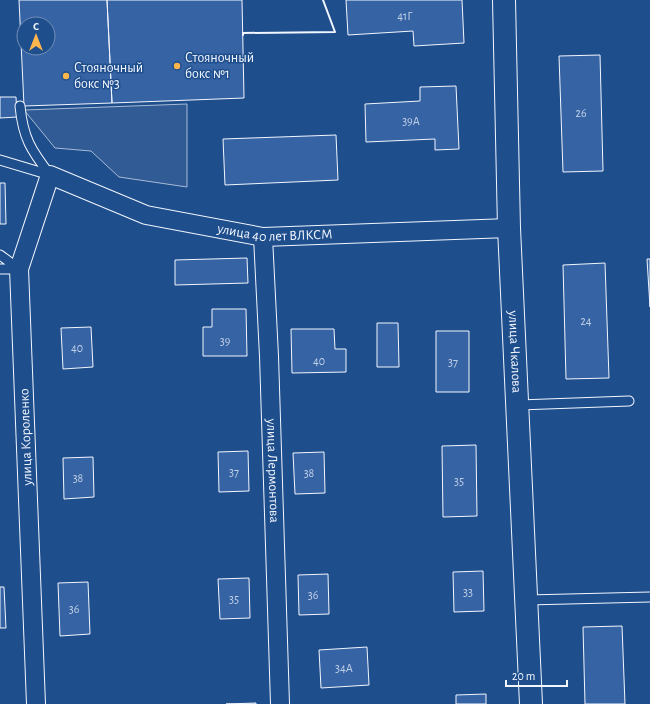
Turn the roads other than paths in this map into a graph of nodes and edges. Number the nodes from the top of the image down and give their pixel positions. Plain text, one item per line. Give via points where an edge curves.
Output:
1 (504, 0) edge
2 (20, 106) dead end
3 (0, 160) edge
4 (50, 175) junction
5 (509, 228) junction
6 (263, 237) junction
7 (0, 255) edge
8 (0, 269) edge
9 (19, 269) junction
10 (629, 401) dead end
11 (519, 405) junction
12 (650, 597) edge
13 (527, 600) junction
14 (36, 704) edge
15 (280, 704) edge
16 (531, 704) edge

1 - 5 street, улица Чкалова
2 - 4 lane via 26,137 33,152
3 - 4 lane
4 - 6 street, улица 40 лет ВЛКСМ via 146,215
4 - 9 street, улица Короленко
5 - 6 street, улица 40 лет ВЛКСМ
5 - 11 street, улица Чкалова
6 - 15 street, улица Лермонтова via 270,356
7 - 9 lane
8 - 9 lane
9 - 14 street, улица Короленко
10 - 11 lane
11 - 13 street, улица Чкалова
12 - 13 lane
13 - 16 street, улица Чкалова

